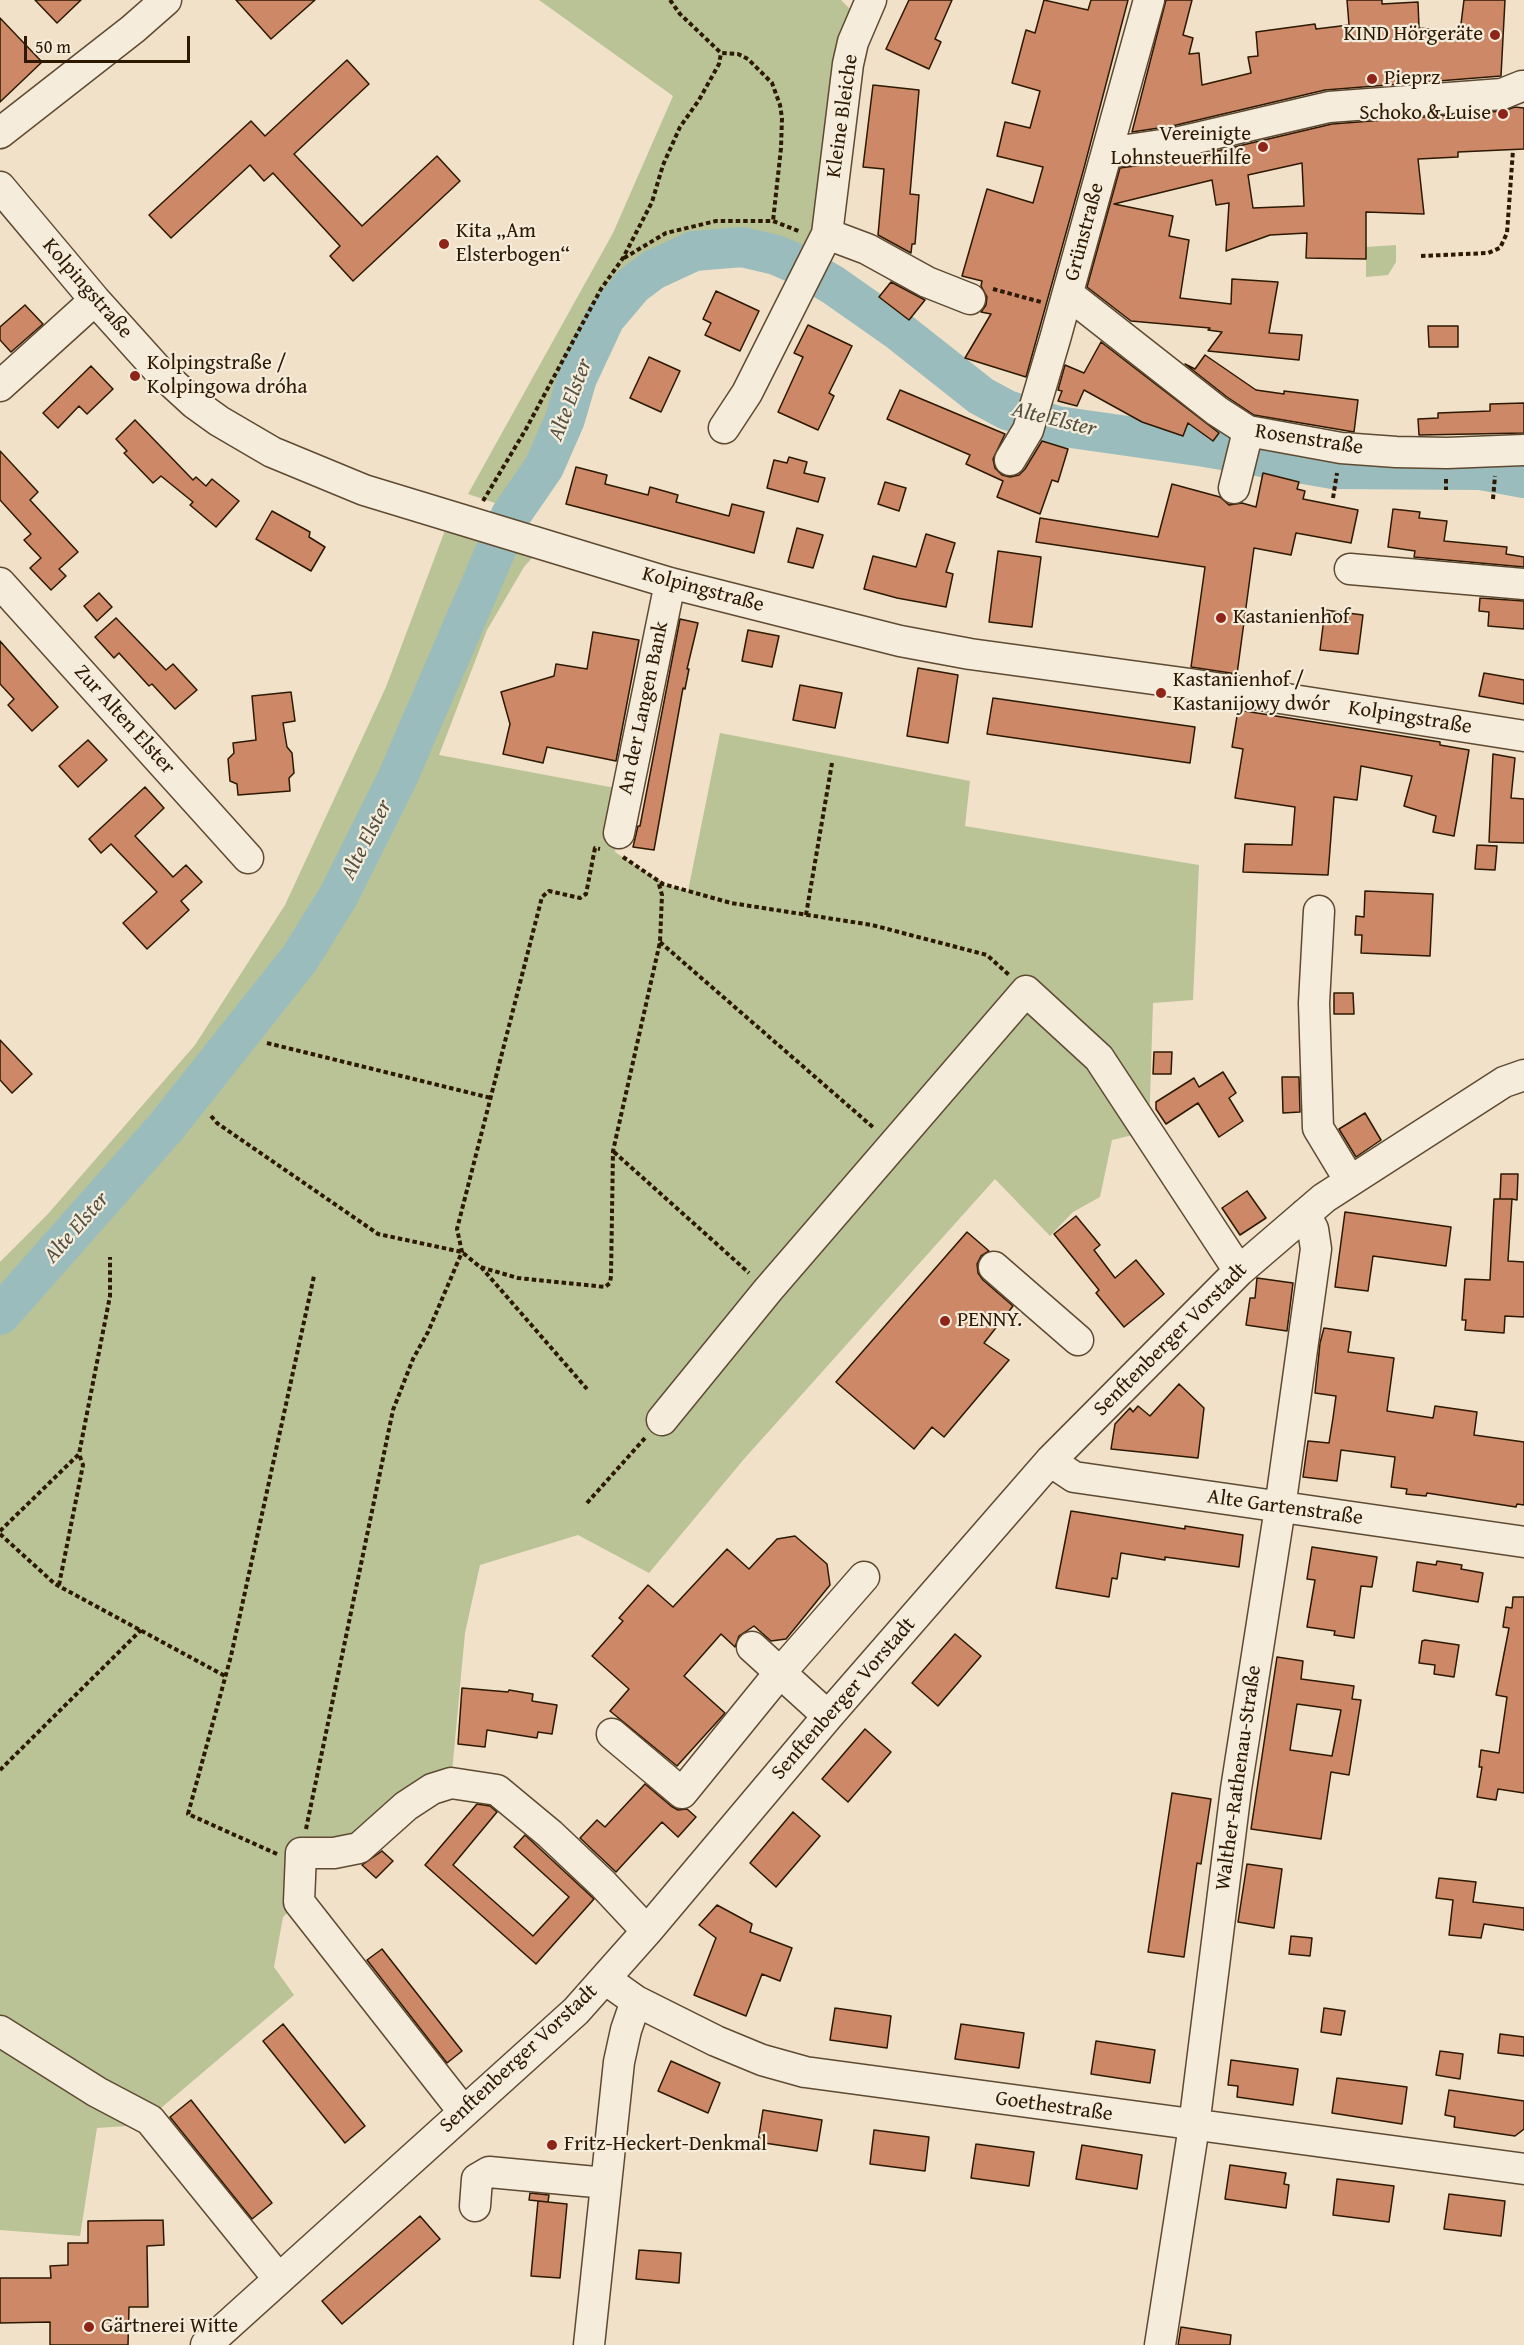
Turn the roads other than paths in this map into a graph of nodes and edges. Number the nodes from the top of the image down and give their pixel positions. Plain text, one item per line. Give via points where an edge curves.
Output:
1 (140, 0) edge
2 (166, 0) edge
3 (871, 0) edge
4 (1149, 0) edge
5 (132, 29) junction
6 (1523, 80) edge
7 (0, 133) edge
8 (1107, 153) junction
9 (0, 187) edge
10 (821, 245) junction
11 (980, 293) road end
12 (95, 300) junction
13 (1066, 301) junction
14 (0, 386) edge
15 (724, 428) dead end
16 (1524, 450) edge
17 (1010, 460) dead end
18 (1350, 569) dead end
19 (0, 583) edge
20 (670, 583) junction
21 (1524, 585) edge
22 (1524, 736) edge
23 (617, 843) road end
24 (248, 858) dead end
25 (1319, 911) dead end
26 (1514, 1078) edge
27 (1350, 1181) junction
28 (1305, 1214) junction
29 (994, 1267) dead end
30 (1239, 1271) junction
31 (1078, 1340) dead end
32 (662, 1420) road end
33 (1050, 1461) junction
34 (1280, 1508) junction
35 (1524, 1542) edge
36 (864, 1577) dead end
37 (752, 1647) dead end
38 (780, 1673) junction
39 (828, 1716) junction
40 (612, 1734) dead end
41 (647, 1931) junction
42 (605, 1979) junction
43 (636, 2001) junction
44 (0, 2031) edge
45 (463, 2111) junction
46 (1194, 2126) junction
47 (1524, 2169) edge
48 (606, 2183) junction
49 (475, 2206) dead end
50 (278, 2278) junction
51 (207, 2345) edge
52 (590, 2345) edge
53 (1160, 2345) edge

1 - 5 street
2 - 5 street
3 - 10 street, Kleine Bleiche via 848,64
4 - 8 street, Grünstraße
5 - 7 street
6 - 8 street via 1502,94 1329,107 1175,143
8 - 13 street, Grünstraße
9 - 12 street, Kolpingstraße
10 - 11 street via 867,249 927,282
10 - 15 street, Kleine Bleiche via 747,393
12 - 14 street
12 - 20 street, Kolpingstraße via 194,403 272,452 364,490
13 - 16 street, Rosenstraße via 1217,411 1242,456 1341,448 1447,453
13 - 17 street, Grünstraße via 1028,430
18 - 21 street
19 - 24 street, Zur Alten Elster
20 - 22 street, Kolpingstraße via 900,641 970,654 1200,685
20 - 23 street, An der Langen Bank
25 - 27 street via 1314,1003 1318,1128
26 - 27 street, Senftenberger Vorstadt
27 - 28 street, Senftenberger Vorstadt
28 - 30 street, Senftenberger Vorstadt
28 - 34 street, Walther-Rathenau-Straße via 1313,1229 1316,1249
29 - 31 street
30 - 32 street via 1099,1058 1026,992 768,1290
30 - 33 street, Senftenberger Vorstadt
33 - 34 street, Alte Gartenstraße via 1074,1477
33 - 39 street, Senftenberger Vorstadt
34 - 35 street, Alte Gartenstraße
34 - 46 street, Walther-Rathenau-Straße via 1236,1789
36 - 38 street
37 - 38 street
38 - 39 street
38 - 40 street via 682,1793
39 - 41 street, Senftenberger Vorstadt
41 - 42 street, Senftenberger Vorstadt
41 - 45 street via 550,1834 497,1790 452,1783 432,1789 406,1806 359,1848 300,1858 299,1902
42 - 43 street, Goethestraße
42 - 45 street, Senftenberger Vorstadt via 576,2011
43 - 46 street, Goethestraße via 716,2041 805,2072
43 - 48 street via 619,2062
44 - 50 street via 150,2120
45 - 50 street, Senftenberger Vorstadt
46 - 47 street, Goethestraße
46 - 53 street, Walther-Rathenau-Straße
48 - 49 street via 489,2172 477,2179
48 - 52 street
50 - 51 street, Senftenberger Vorstadt

